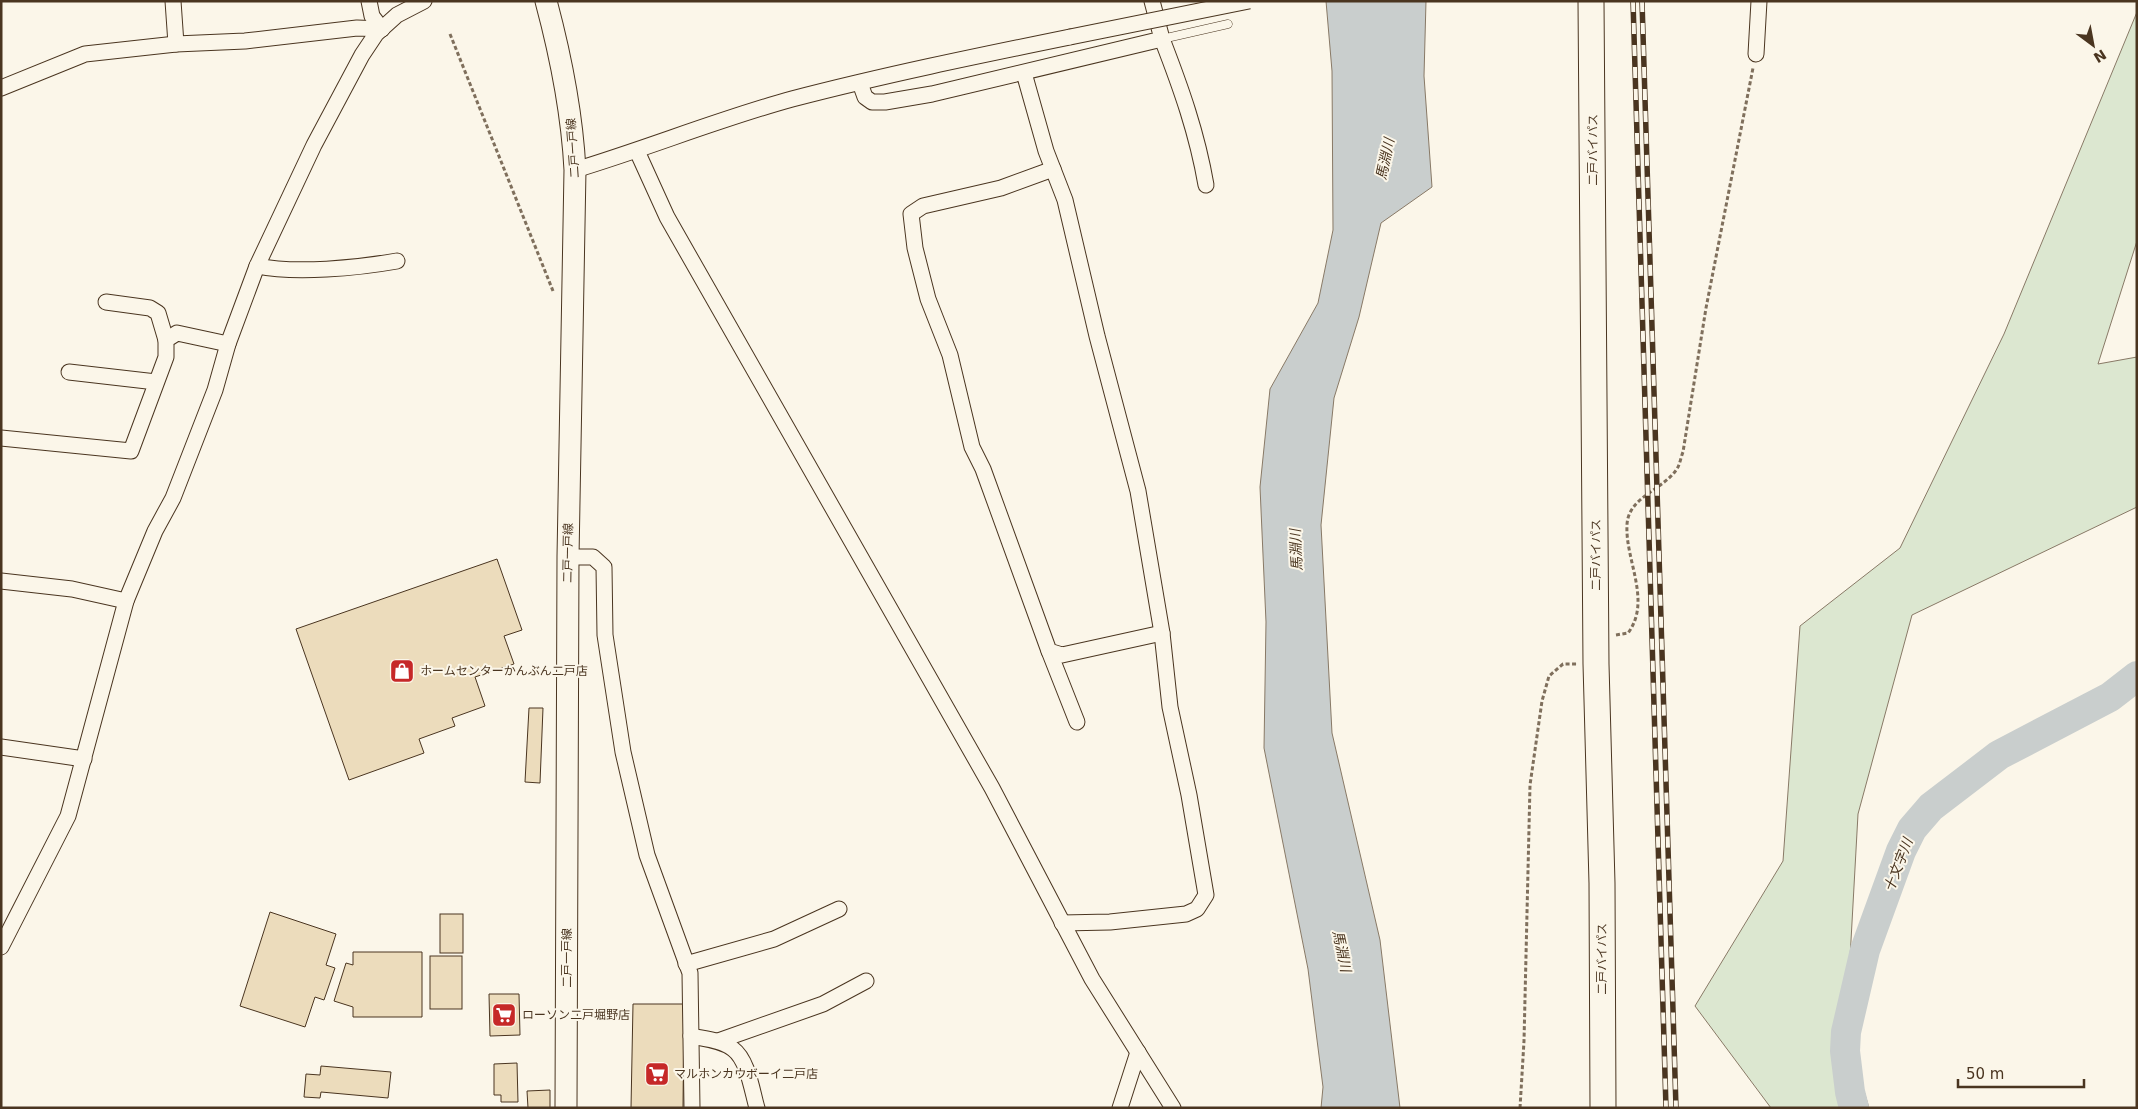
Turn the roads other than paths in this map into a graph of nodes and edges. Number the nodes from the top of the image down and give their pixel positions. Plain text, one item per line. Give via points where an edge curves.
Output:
1 (173, 1) edge
2 (369, 1) edge
3 (424, 1) edge
4 (546, 1) edge
5 (1152, 1) edge
6 (1248, 1) edge
7 (1591, 1) edge
8 (1760, 1) edge
9 (1228, 24) dead end
10 (382, 29) junction
11 (1162, 39) junction
12 (176, 44) junction
13 (1756, 54) road end
14 (1024, 73) junction
15 (860, 83) junction
16 (1, 88) edge
17 (637, 151) junction
18 (1053, 169) junction
19 (575, 170) junction
20 (1206, 185) dead end
21 (397, 260) dead end
22 (257, 266) junction
23 (106, 302) dead end
24 (166, 340) junction
25 (228, 344) junction
26 (70, 372) dead end
27 (156, 382) junction
28 (1, 438) edge
29 (568, 557) junction
30 (1, 582) edge
31 (126, 601) junction
32 (1162, 633) junction
33 (1049, 651) junction
34 (1077, 722) dead end
35 (1, 747) edge
36 (84, 759) junction
37 (839, 909) dead end
38 (1062, 923) junction
39 (6, 925) edge
40 (1, 947) edge
41 (686, 964) junction
42 (866, 981) dead end
43 (691, 1036) junction
44 (718, 1042) junction
45 (1138, 1052) junction
46 (566, 1108) edge
47 (692, 1108) edge
48 (757, 1108) edge
49 (1120, 1108) edge
50 (1173, 1108) edge
51 (1603, 1108) edge

1 - 12 street
2 - 10 street via 372,16
3 - 10 street via 397,14
4 - 19 main road, 二戸一戸線 via 562,58 574,133
5 - 11 street
6 - 15 street, bridge via 912,69
7 - 51 highway, 二戸バイパス
8 - 13 street
9 - 11 lane
10 - 12 street via 357,28 246,41
10 - 22 street via 362,55 314,145
11 - 14 street
11 - 20 street via 1187,102
12 - 16 street via 85,54
14 - 15 street via 885,102 872,102 865,97
14 - 18 street
15 - 17 street via 791,100
17 - 19 street
17 - 38 street via 695,268 992,788
18 - 32 street via 1066,200 1138,491
18 - 33 street via 1001,188 923,206 911,214 914,248 928,299 950,355 972,447 983,469
19 - 29 main road, 二戸一戸線
21 - 22 street via 371,265 275,270
22 - 25 street
23 - 24 street via 150,308 158,313
24 - 25 street via 177,333
24 - 27 street via 166,357
25 - 31 street via 215,390 173,498 155,531
26 - 27 street
27 - 28 street via 131,452
29 - 41 street via 593,557 604,567 605,635 622,752 648,855
29 - 46 main road, 二戸一戸線
30 - 31 street via 72,589
31 - 36 street
32 - 33 street via 1062,654
32 - 38 street via 1170,707 1206,895 1196,909 1186,914
33 - 34 street
35 - 36 street
36 - 39 street via 68,816
37 - 41 street via 774,939
38 - 45 street via 1092,979
39 - 40 street
41 - 43 street via 690,973
42 - 44 street via 823,1004
43 - 44 street
43 - 47 street
44 - 48 street via 734,1049 744,1066
45 - 49 street
45 - 50 street

